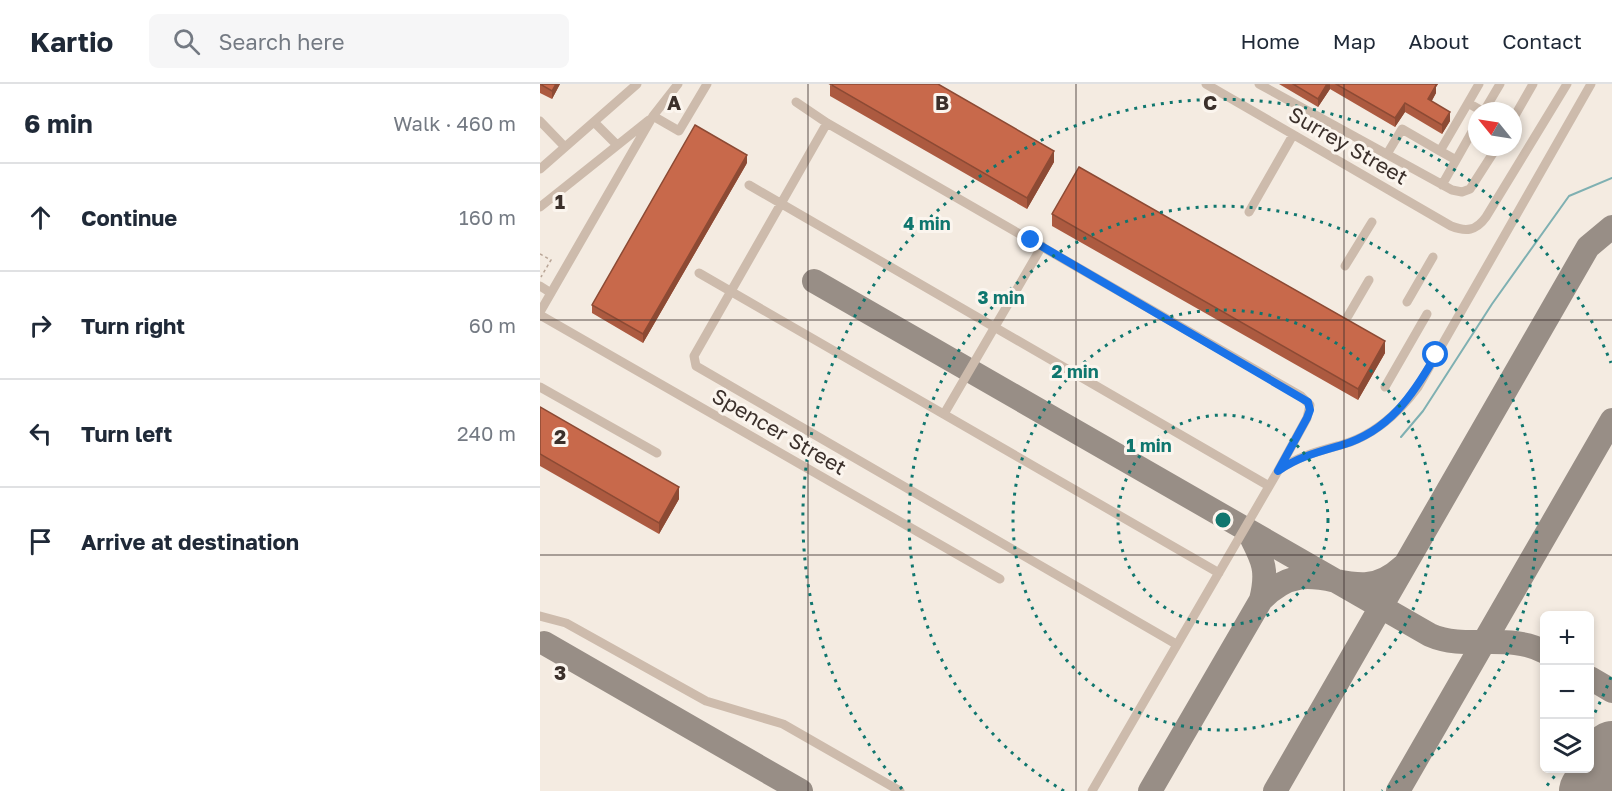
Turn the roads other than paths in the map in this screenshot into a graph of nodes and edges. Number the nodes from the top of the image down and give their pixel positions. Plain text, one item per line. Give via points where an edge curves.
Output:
1 (638, 84) edge
2 (678, 84) edge
3 (707, 84) edge
4 (1206, 84) edge
5 (1259, 84) edge
6 (1479, 84) edge
7 (1500, 84) edge
8 (1533, 84) edge
9 (1567, 84) edge
10 (1591, 84) edge
11 (796, 102) dead end
12 (1469, 102) edge
13 (1489, 102) edge
14 (1468, 103) edge
15 (1522, 103) edge
16 (653, 116) junction
17 (540, 121) edge
18 (595, 123) junction
19 (827, 123) junction
20 (1293, 135) junction
21 (1468, 139) edge
22 (617, 145) junction
23 (565, 147) junction
24 (1440, 151) junction
25 (1387, 154) junction
26 (1491, 156) edge
27 (1456, 160) junction
28 (540, 169) edge
29 (748, 185) dead end
30 (1442, 185) junction
31 (781, 204) junction
32 (540, 207) edge
33 (1249, 212) dead end
34 (1371, 222) dead end
35 (1042, 246) junction
36 (1432, 257) dead end
37 (1345, 266) dead end
38 (699, 273) dead end
39 (1369, 280) dead end
40 (540, 286) edge
41 (731, 291) junction
42 (552, 293) junction
43 (1407, 302) dead end
44 (540, 314) edge
45 (1426, 314) dead end
46 (1348, 316) dead end
47 (994, 327) junction
48 (540, 387) edge
49 (1386, 387) dead end
50 (944, 414) junction
51 (657, 453) dead end
52 (1278, 471) junction
53 (1269, 486) junction
54 (1219, 573) junction
55 (1000, 579) dead end
56 (540, 616) edge
57 (1176, 644) junction
58 (900, 791) edge
59 (1092, 791) edge

1 - 18 street
2 - 16 street
3 - 16 street via 679,131
4 - 20 street, Surrey Street
5 - 25 street
6 - 12 street
7 - 13 street
8 - 15 street
9 - 20 street, Surrey Street via 1476,228 1460,230 1451,226
10 - 52 street via 1401,410 1369,434 1292,461
11 - 19 street
14 - 24 street
16 - 22 street
16 - 42 street
17 - 23 street
18 - 22 street
18 - 23 street
19 - 31 street
19 - 35 street
20 - 33 street
21 - 27 street
22 - 32 street
23 - 28 street
24 - 25 street via 1402,129
24 - 27 street
25 - 30 street
26 - 30 street via 1470,189 1462,192
27 - 30 street
29 - 31 street
31 - 41 street
31 - 47 street
34 - 37 street
35 - 47 street
35 - 52 street via 1308,402 1307,418
36 - 43 street
38 - 41 street
39 - 46 street
40 - 42 street
41 - 50 street
41 - 57 street via 694,356 699,370
42 - 44 street
44 - 55 street, Spencer Street
45 - 49 street
47 - 50 street
47 - 53 street
48 - 51 street
50 - 54 street
52 - 53 street
53 - 54 street
54 - 57 street
56 - 58 street via 566,623 706,701 783,724
57 - 59 street

